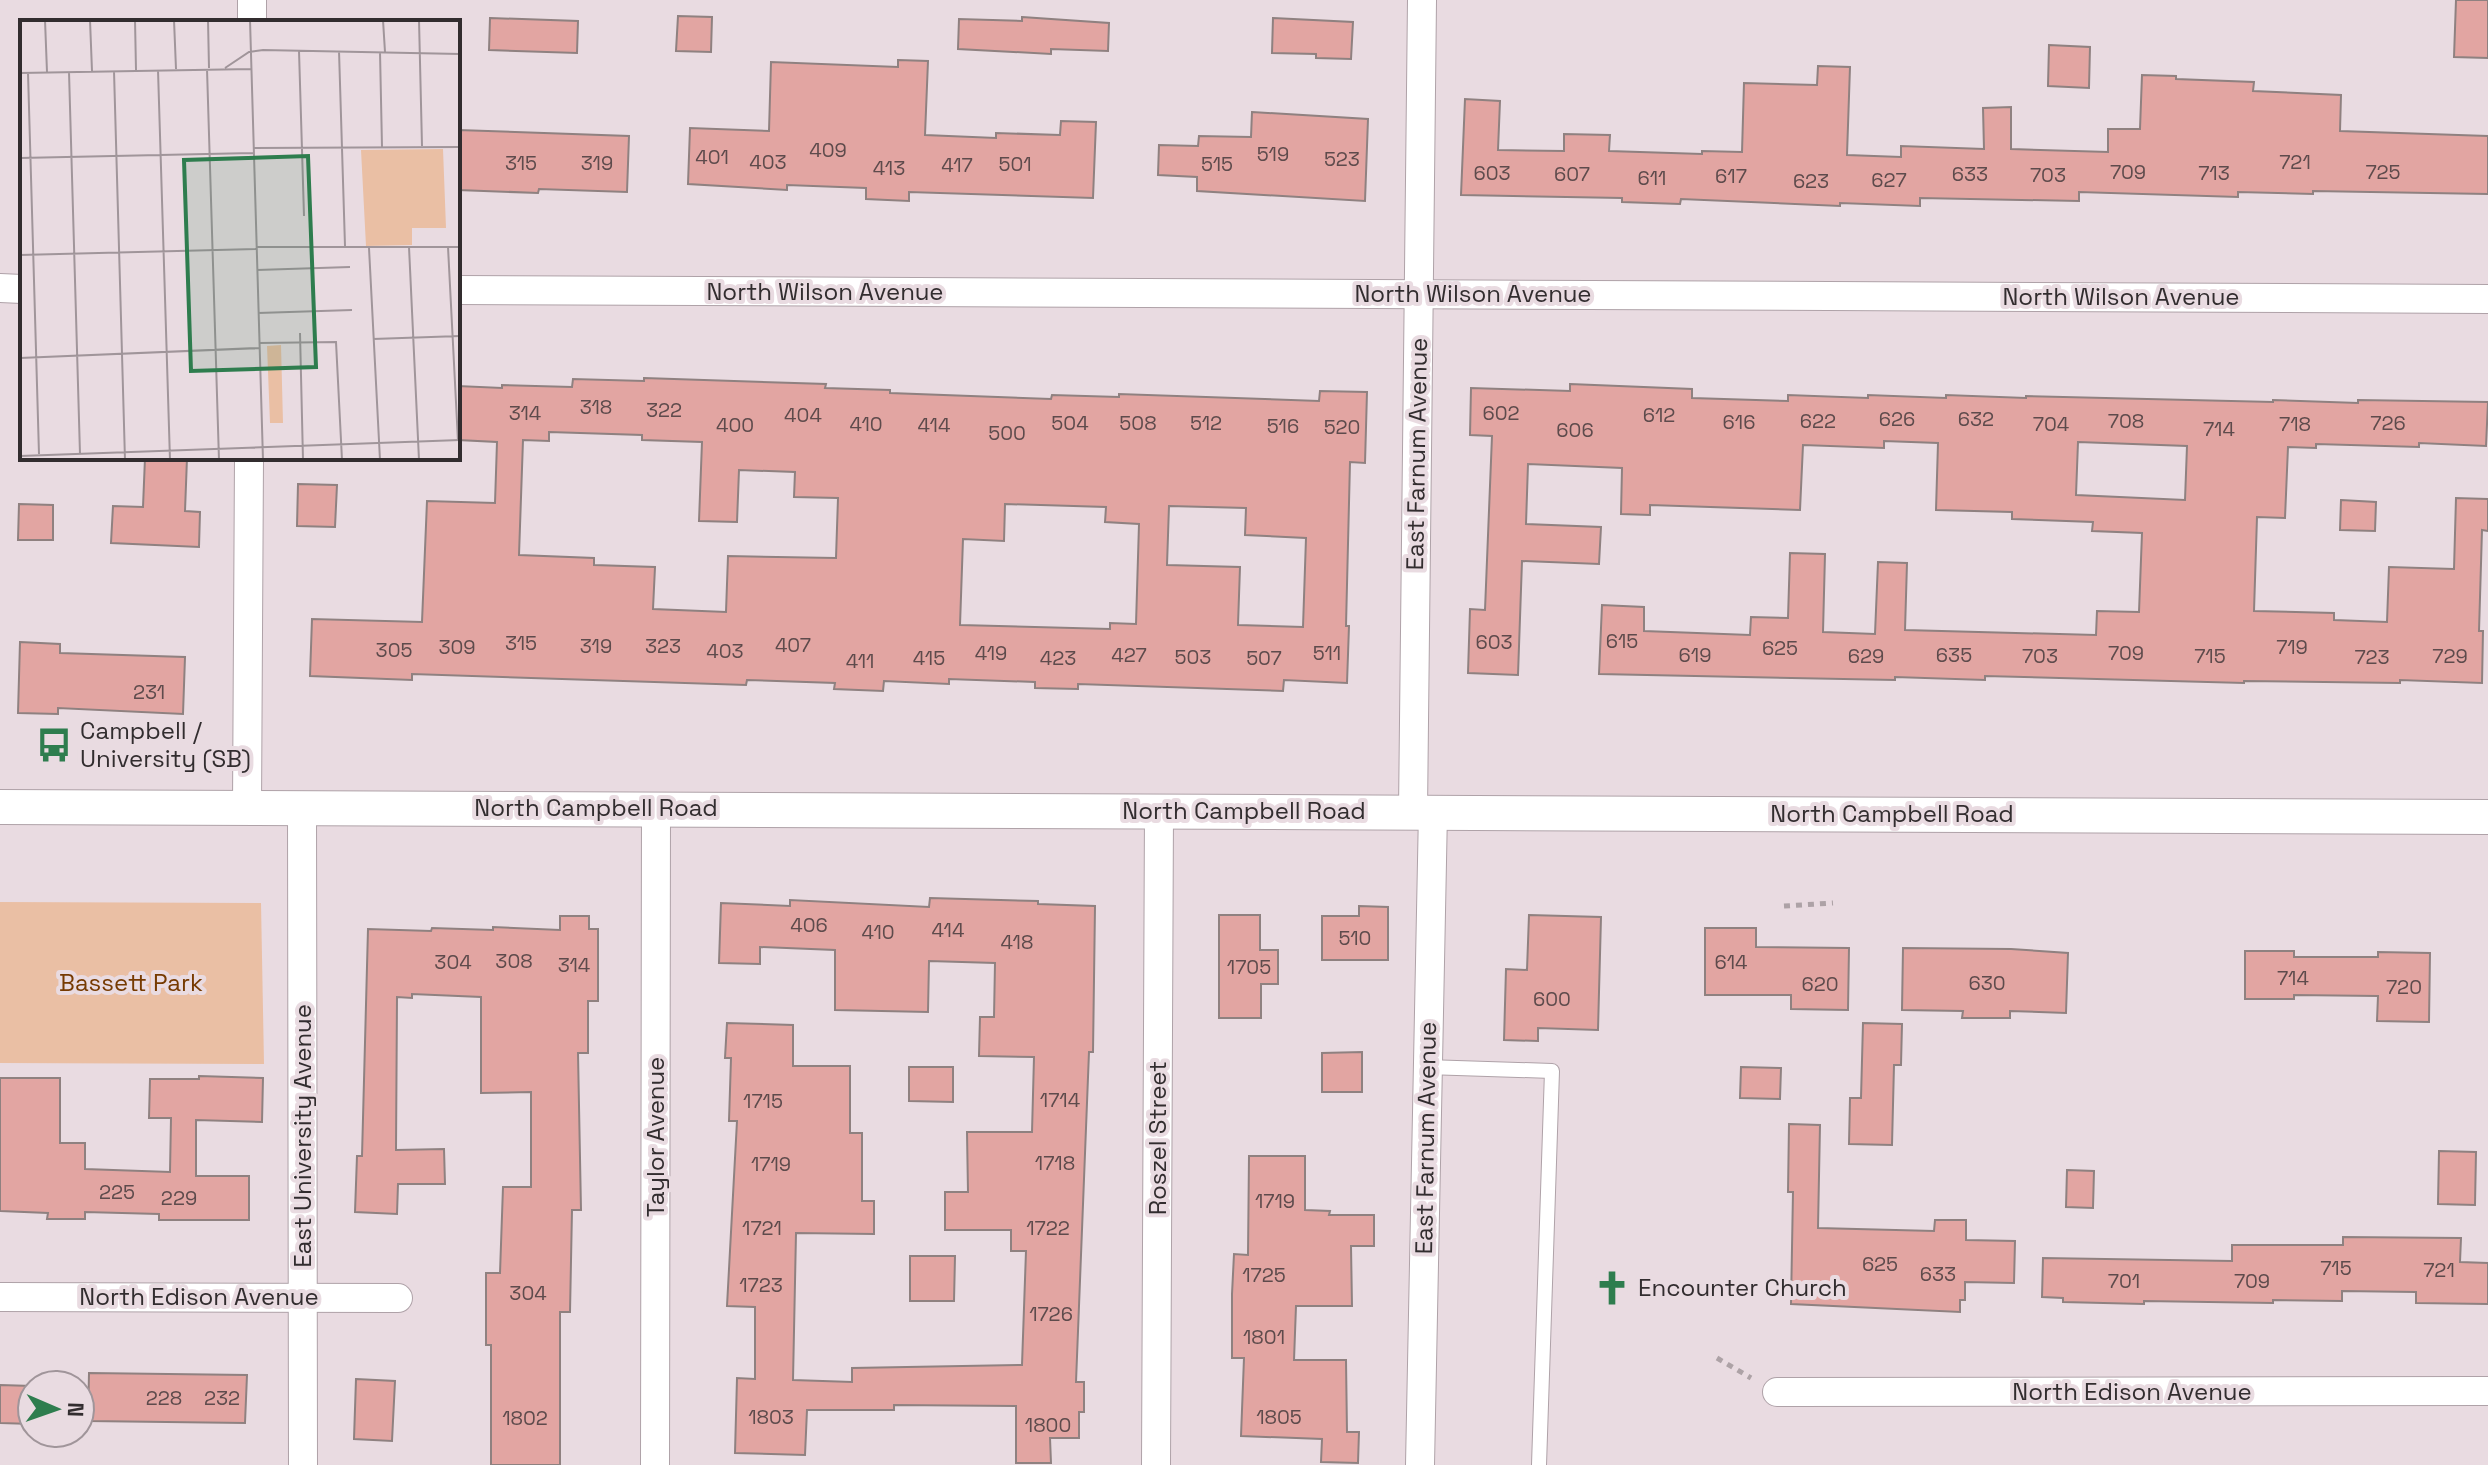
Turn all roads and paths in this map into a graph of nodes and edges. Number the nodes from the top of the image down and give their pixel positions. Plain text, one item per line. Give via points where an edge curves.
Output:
1 (1422, 0) edge
2 (0, 288) edge
3 (20, 289) edge
4 (460, 290) edge
5 (1419, 293) junction
6 (2488, 299) edge
7 (249, 460) edge
8 (0, 807) edge
9 (247, 807) junction
10 (302, 807) junction
11 (656, 808) junction
12 (1159, 811) junction
13 (1423, 812) junction
14 (2488, 817) edge
15 (1833, 903) dead end
16 (1784, 906) dead end
17 (1426, 1067) junction
18 (0, 1297) edge
19 (303, 1297) junction
20 (398, 1298) dead end
21 (1717, 1358) dead end
22 (2488, 1391) edge
23 (1777, 1392) joint
24 (303, 1465) edge
25 (655, 1465) edge
26 (1156, 1465) edge
27 (1420, 1465) edge
28 (1539, 1465) edge

1 - 5 street, East Farnum Avenue
2 - 3 street
4 - 5 street, North Wilson Avenue
5 - 6 street, North Wilson Avenue
5 - 13 street, East Farnum Avenue
7 - 9 street
8 - 9 street, North Campbell Road
9 - 10 street, North Campbell Road
10 - 11 street, North Campbell Road
10 - 19 street, East University Avenue
11 - 12 street, North Campbell Road
11 - 25 street, Taylor Avenue
12 - 13 street, North Campbell Road
12 - 26 street, Roszel Street
13 - 14 street, North Campbell Road
13 - 17 street, East Farnum Avenue
15 - 16 path
17 - 27 street, East Farnum Avenue
17 - 28 lane via 1552,1071
18 - 19 street, North Edison Avenue
19 - 20 street, North Edison Avenue
19 - 24 street, East University Avenue
21 - 23 path
22 - 23 street, North Edison Avenue

